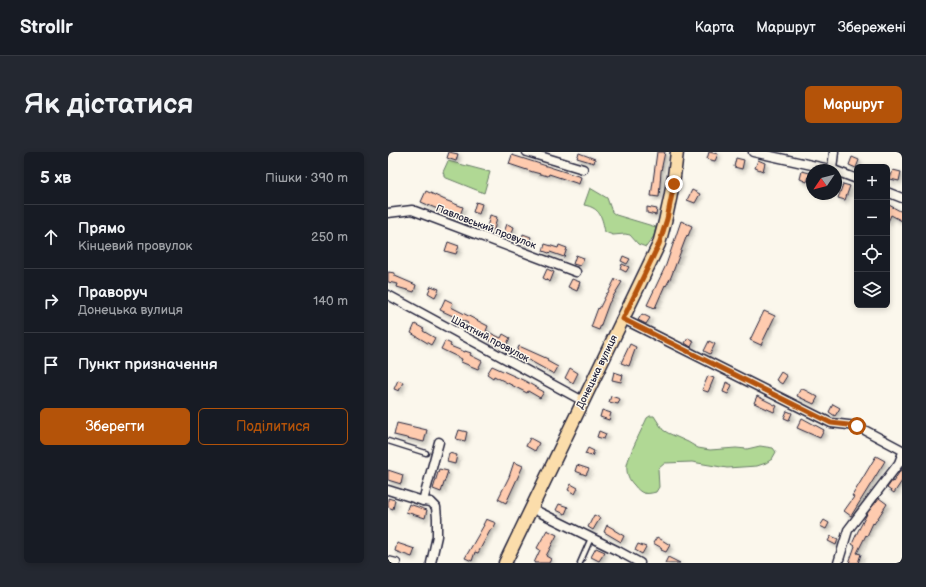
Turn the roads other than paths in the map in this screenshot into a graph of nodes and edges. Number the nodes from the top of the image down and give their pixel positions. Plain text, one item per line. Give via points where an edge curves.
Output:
1 (527, 152) edge
2 (678, 152) edge
3 (753, 152) edge
4 (834, 152) edge
5 (807, 164) edge
6 (834, 164) edge
7 (583, 169) dead end
8 (842, 173) edge
9 (854, 178) edge
10 (890, 193) edge
11 (902, 198) edge
12 (388, 213) edge
13 (576, 272) dead end
14 (388, 295) edge
15 (623, 319) junction
16 (583, 401) junction
17 (388, 441) edge
18 (439, 442) dead end
19 (902, 450) edge
20 (426, 453) dead end
21 (902, 456) edge
22 (388, 490) edge
23 (423, 501) junction
24 (531, 508) junction
25 (592, 538) junction
26 (388, 561) edge
27 (396, 563) edge
28 (431, 563) edge
29 (505, 563) edge
30 (580, 563) edge
31 (640, 563) edge
32 (838, 563) edge

1 - 7 street
2 - 15 main road, Донецька вулиця via 667,219 659,244
3 - 5 street
4 - 6 street
8 - 9 street
10 - 11 street
12 - 13 street, Павловський провулок via 412,210
14 - 16 street, Шахтний провулок
15 - 16 main road, Донецька вулиця
15 - 19 street via 831,423 857,426
16 - 24 main road, Донецька вулиця
17 - 20 lane
18 - 23 street
21 - 32 street via 848,530
22 - 23 street
23 - 28 street via 431,502 436,507 437,536
24 - 25 street
24 - 29 main road, Донецька вулиця
25 - 30 lane
25 - 31 street
26 - 27 street

